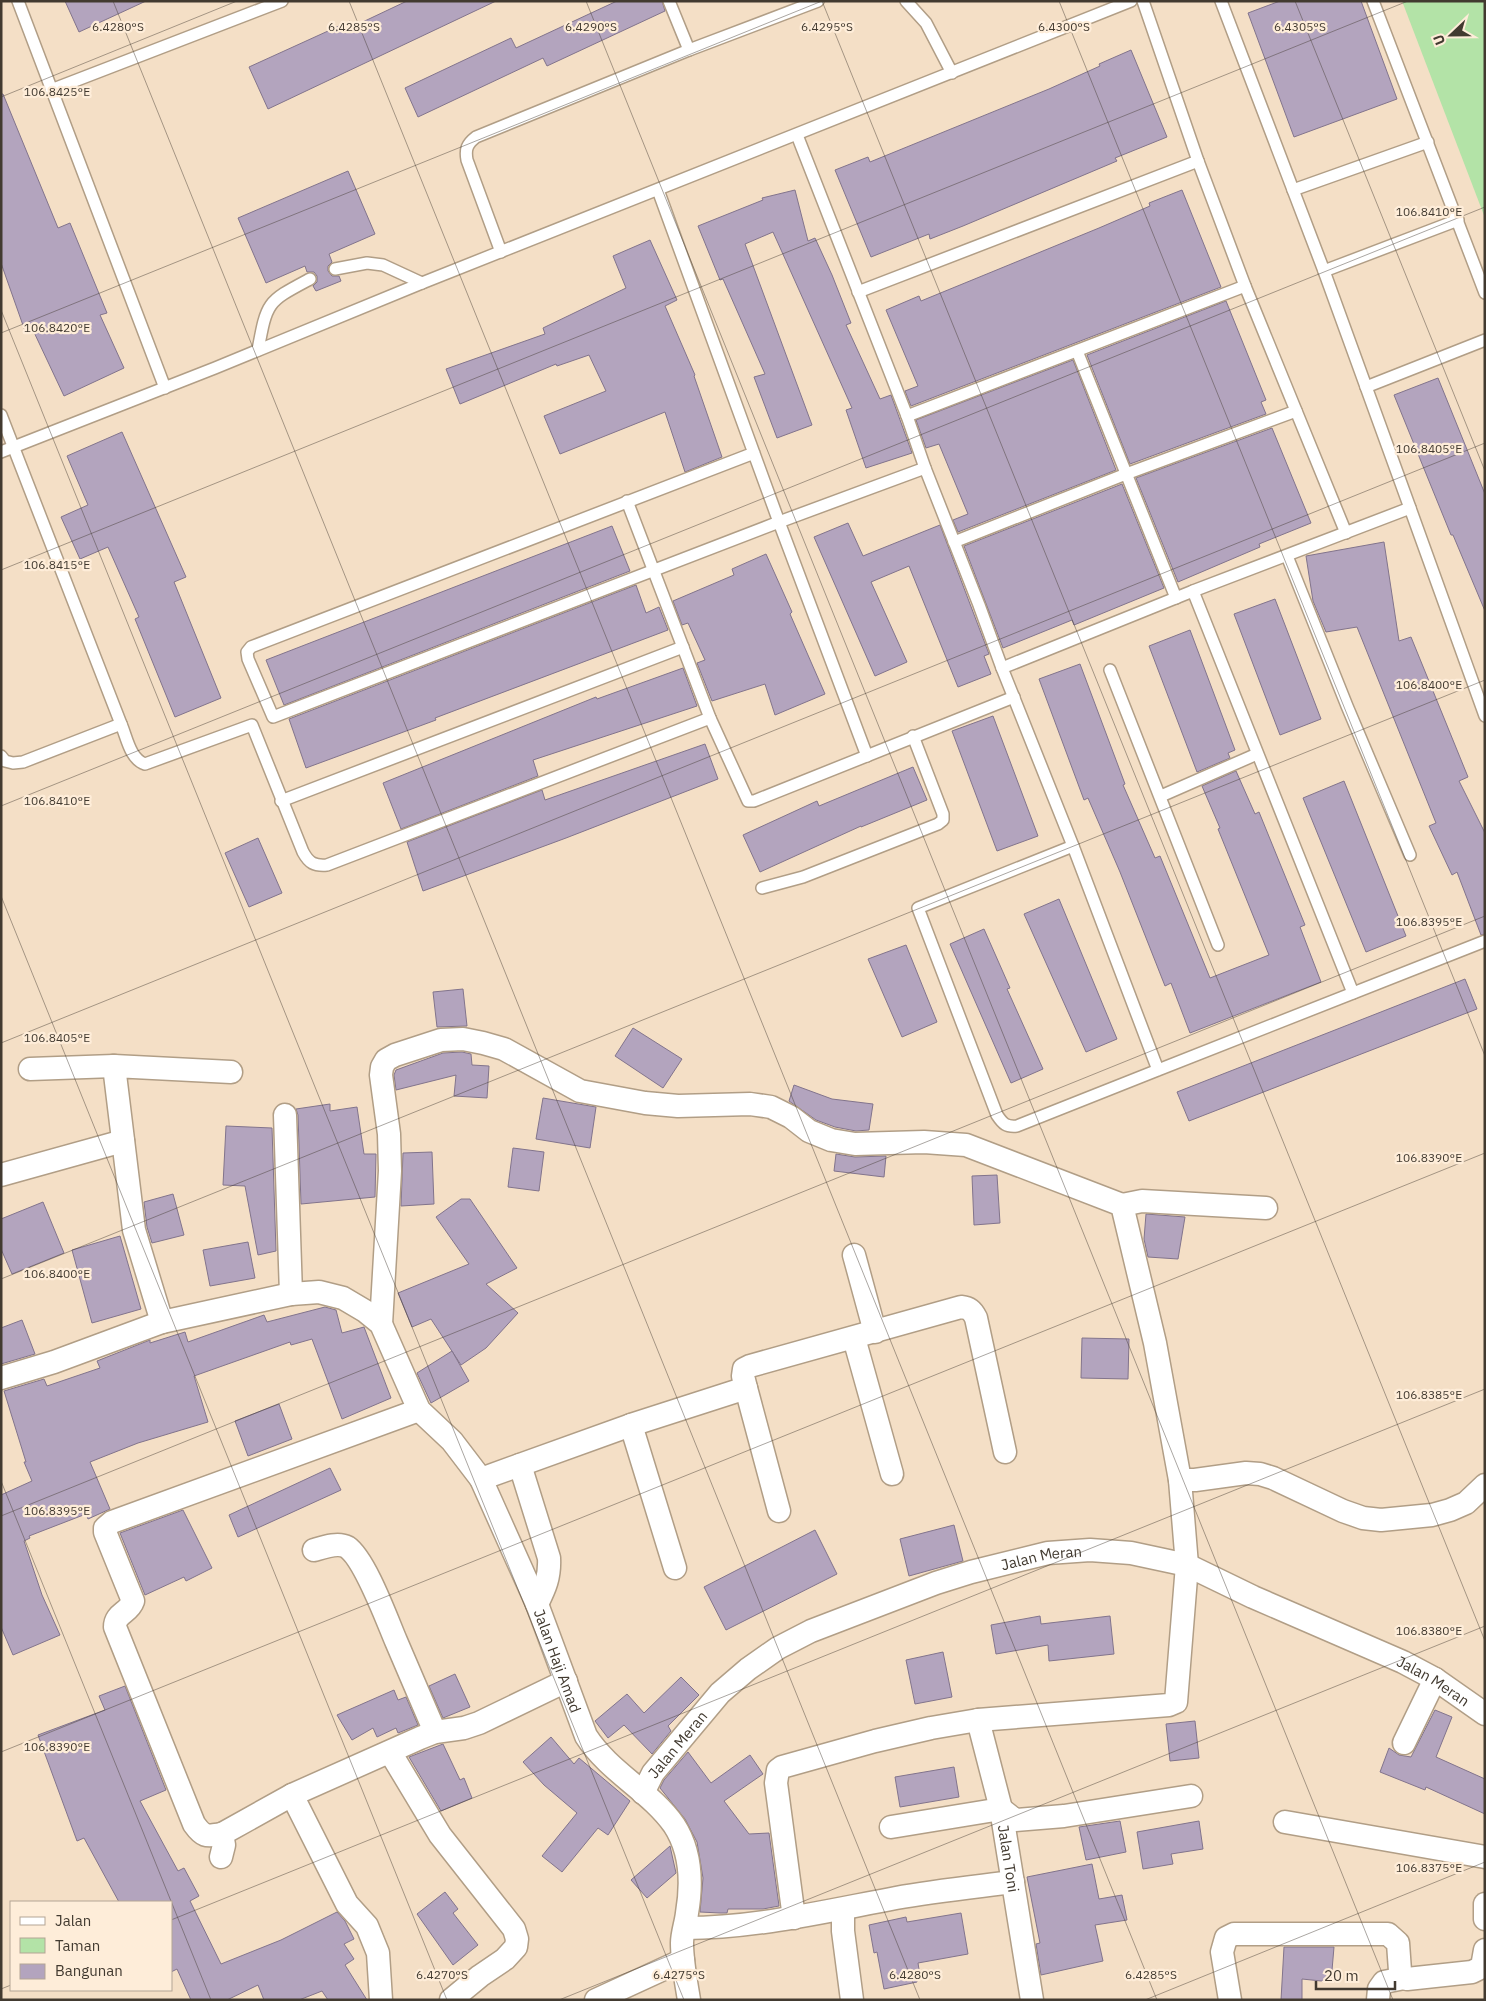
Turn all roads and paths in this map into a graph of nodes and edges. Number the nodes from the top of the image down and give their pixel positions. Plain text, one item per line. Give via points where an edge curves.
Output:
1 (18, 1) edge
2 (282, 1) edge
3 (669, 1) edge
4 (818, 1) edge
5 (906, 1) edge
6 (1131, 1) edge
7 (1142, 1) edge
8 (1222, 1) edge
9 (1373, 1) edge
10 (690, 50) junction
11 (952, 73) junction
12 (51, 90) junction
13 (797, 135) junction
14 (1428, 142) junction
15 (1198, 161) junction
16 (658, 190) junction
17 (1293, 190) junction
18 (1458, 220) junction
19 (501, 252) junction
20 (335, 269) dead end
21 (1324, 271) junction
22 (310, 279) dead end
23 (422, 283) junction
24 (1245, 286) junction
25 (858, 292) junction
26 (1485, 293) edge
27 (1485, 340) edge
28 (258, 350) junction
29 (1077, 350) junction
30 (1366, 387) junction
31 (165, 388) junction
32 (1296, 411) junction
33 (1, 415) edge
34 (907, 416) junction
35 (13, 447) junction
36 (1, 452) edge
37 (754, 453) junction
38 (925, 468) junction
39 (1126, 474) junction
40 (627, 501) junction
41 (1410, 508) junction
42 (779, 522) junction
43 (1346, 533) junction
44 (954, 542) junction
45 (1288, 556) junction
46 (653, 570) junction
47 (1193, 591) junction
48 (1176, 598) junction
49 (682, 647) junction
50 (1002, 668) junction
51 (1110, 670) dead end
52 (1014, 698) junction
53 (1485, 716) edge
54 (273, 717) junction
55 (710, 718) junction
56 (121, 724) junction
57 (252, 725) junction
58 (913, 736) junction
59 (1257, 754) junction
60 (1, 756) edge
61 (867, 756) junction
62 (1161, 796) junction
63 (281, 801) junction
64 (1072, 846) junction
65 (1410, 855) dead end
66 (762, 888) dead end
67 (1485, 941) edge
68 (1218, 945) dead end
69 (1353, 993) junction
70 (114, 1066) junction
71 (30, 1069) dead end
72 (1158, 1070) junction
73 (231, 1072) dead end
74 (285, 1115) dead end
75 (122, 1141) junction
76 (1, 1175) edge
77 (1122, 1205) junction
78 (1266, 1208) dead end
79 (854, 1255) dead end
80 (291, 1294) junction
81 (162, 1322) junction
82 (380, 1324) junction
83 (864, 1335) junction
84 (1, 1378) edge
85 (746, 1388) junction
86 (419, 1410) junction
87 (631, 1425) junction
88 (1005, 1452) dead end
89 (520, 1465) junction
90 (892, 1474) dead end
91 (481, 1479) junction
92 (1180, 1480) junction
93 (1485, 1485) edge
94 (779, 1511) dead end
95 (314, 1550) dead end
96 (1187, 1565) junction
97 (675, 1568) dead end
98 (537, 1604) junction
99 (1435, 1679) junction
100 (566, 1681) junction
101 (1485, 1714) edge
102 (978, 1720) junction
103 (435, 1732) junction
104 (1404, 1743) dead end
105 (390, 1752) junction
106 (642, 1794) junction
107 (292, 1795) junction
108 (1191, 1796) dead end
109 (1001, 1809) junction
110 (1285, 1822) dead end
111 (891, 1826) dead end
112 (222, 1834) junction
113 (221, 1856) dead end
114 (1485, 1857) edge
115 (1013, 1882) junction
116 (1485, 1904) edge
117 (843, 1910) junction
118 (794, 1918) junction
119 (1485, 1919) edge
120 (685, 1928) junction
121 (683, 1960) junction
122 (1484, 1962) edge
123 (1404, 1978) junction
124 (381, 2000) edge
125 (451, 2000) edge
126 (596, 2000) edge
127 (689, 2000) edge
128 (852, 2000) edge
129 (1032, 2000) edge
130 (1230, 2000) edge
131 (1378, 2000) edge

1 - 12 lane
2 - 12 lane
3 - 10 lane
4 - 10 lane
5 - 11 lane via 926,23
6 - 11 lane
7 - 15 lane
8 - 17 lane
9 - 14 lane
10 - 19 lane via 476,137 469,143 465,151 467,160
11 - 13 lane
12 - 31 lane
13 - 16 lane
13 - 25 lane
14 - 17 lane
14 - 18 lane
15 - 24 lane
15 - 25 lane
16 - 19 lane
16 - 37 lane
17 - 21 lane
18 - 21 lane
18 - 26 lane
19 - 23 lane
20 - 23 lane via 367,263 383,265
21 - 30 lane
22 - 28 lane via 278,296 268,308
23 - 28 lane
24 - 29 lane
24 - 32 lane
25 - 34 lane
27 - 30 lane
28 - 31 lane
29 - 34 lane
29 - 39 lane
30 - 41 lane
31 - 35 lane
32 - 39 lane
32 - 43 lane
33 - 35 lane
34 - 38 lane
35 - 36 lane
35 - 56 lane
37 - 40 lane
37 - 42 lane
38 - 42 lane
38 - 44 lane
39 - 44 lane
39 - 48 lane
40 - 46 lane
40 - 54 lane via 251,647 247,652 248,659
41 - 43 lane
41 - 53 lane
42 - 46 lane
42 - 61 lane
43 - 45 lane
44 - 50 lane
45 - 47 lane
45 - 65 lane
46 - 49 lane
46 - 54 lane
47 - 48 lane
47 - 59 lane
48 - 50 lane
49 - 55 lane
49 - 63 lane
50 - 52 lane
51 - 62 lane
52 - 58 lane
52 - 64 lane
54 - 57 lane
55 - 61 lane via 748,801
55 - 63 lane via 327,865 317,866 309,862
56 - 57 lane via 133,754 145,764
56 - 60 lane via 23,762 13,764
57 - 63 lane
58 - 61 lane
58 - 66 lane via 943,820 803,877
59 - 62 lane
59 - 69 lane
62 - 68 lane
64 - 72 lane
64 - 72 lane via 918,908 997,1115 1009,1127 1017,1126
67 - 69 lane
69 - 72 lane
70 - 71 street
70 - 73 street
70 - 75 street
74 - 80 street
75 - 76 street
75 - 81 street via 134,1230
77 - 78 street via 1142,1201
77 - 82 street via 966,1145 924,1142 855,1144 831,1140 809,1131 791,1116 771,1107 750,1104 678,1106 588,1093 504,1050 463,1039 441,1040 386,1060 380,1075 389,1134 390,1171
77 - 92 street via 1153,1334
79 - 83 street
80 - 81 street
80 - 82 street via 319,1292 344,1298
81 - 84 street
82 - 86 street, Jalan Haji Amad
83 - 85 street via 750,1366 744,1370
83 - 88 street via 961,1307 973,1312
83 - 90 street
85 - 87 street
85 - 94 street
86 - 91 street, Jalan Haji Amad via 452,1440
86 - 112 street via 107,1525 105,1532 132,1604 115,1620 116,1626 194,1824 206,1836
87 - 89 street
87 - 97 street
89 - 91 street
89 - 98 street via 550,1573
91 - 98 street, Jalan Haji Amad
92 - 93 street via 1260,1474 1343,1511 1381,1520 1450,1510 1466,1503
92 - 96 street
95 - 103 street via 341,1545 356,1556 376,1592
96 - 99 street, Jalan Meran
96 - 102 street via 1176,1702
96 - 106 street, Jalan Meran via 1090,1550 1048,1553 936,1583 811,1631 778,1648 720,1693 653,1773
98 - 100 street, Jalan Haji Amad
99 - 101 street, Jalan Meran
99 - 104 street
100 - 103 street via 479,1723
100 - 106 street, Jalan Haji Amad via 578,1718 595,1750
102 - 109 street, Jalan Toni
102 - 118 street via 875,1741 788,1764 778,1770 776,1784
103 - 105 street
105 - 107 street
105 - 125 street via 440,1835 514,1929 517,1939 516,1947 505,1959
106 - 120 street, Jalan Haji Amad via 674,1826 682,1843 690,1882
107 - 112 street
107 - 124 street via 347,1904 367,1926 378,1954
108 - 109 street via 1064,1816 1015,1820
109 - 111 street
109 - 115 street, Jalan Toni
110 - 114 street
112 - 113 street
115 - 117 street via 895,1898
115 - 129 street, Jalan Toni
116 - 119 street
117 - 118 street
117 - 128 street
118 - 120 street via 717,1928
120 - 121 street, Jalan Haji Amad
121 - 126 street
121 - 127 street, Jalan Haji Amad
122 - 123 street via 1472,1972
123 - 130 street via 1400,1971 1398,1943 1388,1934 1234,1934 1226,1938 1222,1952
123 - 131 street via 1384,1982 1379,1989

